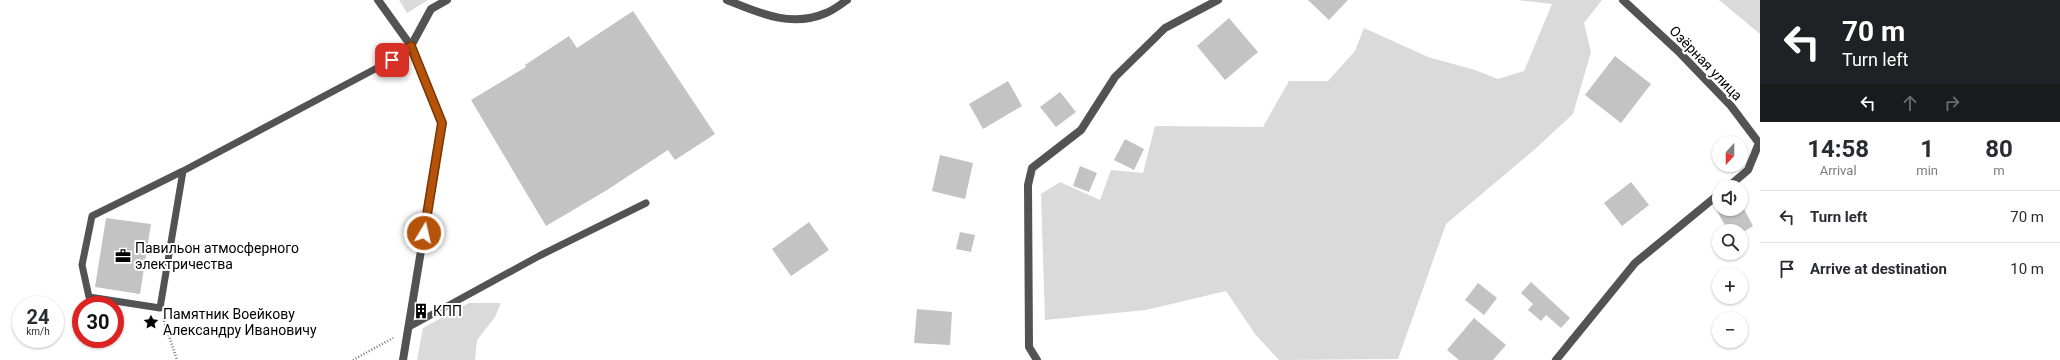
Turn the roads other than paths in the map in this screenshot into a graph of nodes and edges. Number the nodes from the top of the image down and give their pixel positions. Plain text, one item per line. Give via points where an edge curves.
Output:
1 (378, 0) edge
2 (448, 0) edge
3 (727, 0) edge
4 (847, 0) edge
5 (1218, 0) edge
6 (1624, 0) edge
7 (411, 46) junction
8 (183, 171) junction
9 (1736, 180) edge
10 (1712, 200) edge
11 (646, 203) dead end
12 (409, 327) junction
13 (403, 360) edge
14 (1037, 360) edge
15 (1556, 360) edge

1 - 7 street
2 - 7 street via 431,9
3 - 4 street via 761,14 793,21 826,14
5 - 14 street via 1165,28 1115,77 1081,130 1032,168 1028,185 1029,347
6 - 9 street, Озёрная улица via 1731,106 1759,143 1748,170
7 - 8 lane via 392,60
7 - 12 street via 442,123
8 - 8 lane via 92,216 82,265 89,297 160,308
10 - 15 street via 1635,263
11 - 12 lane via 539,256
12 - 13 street

